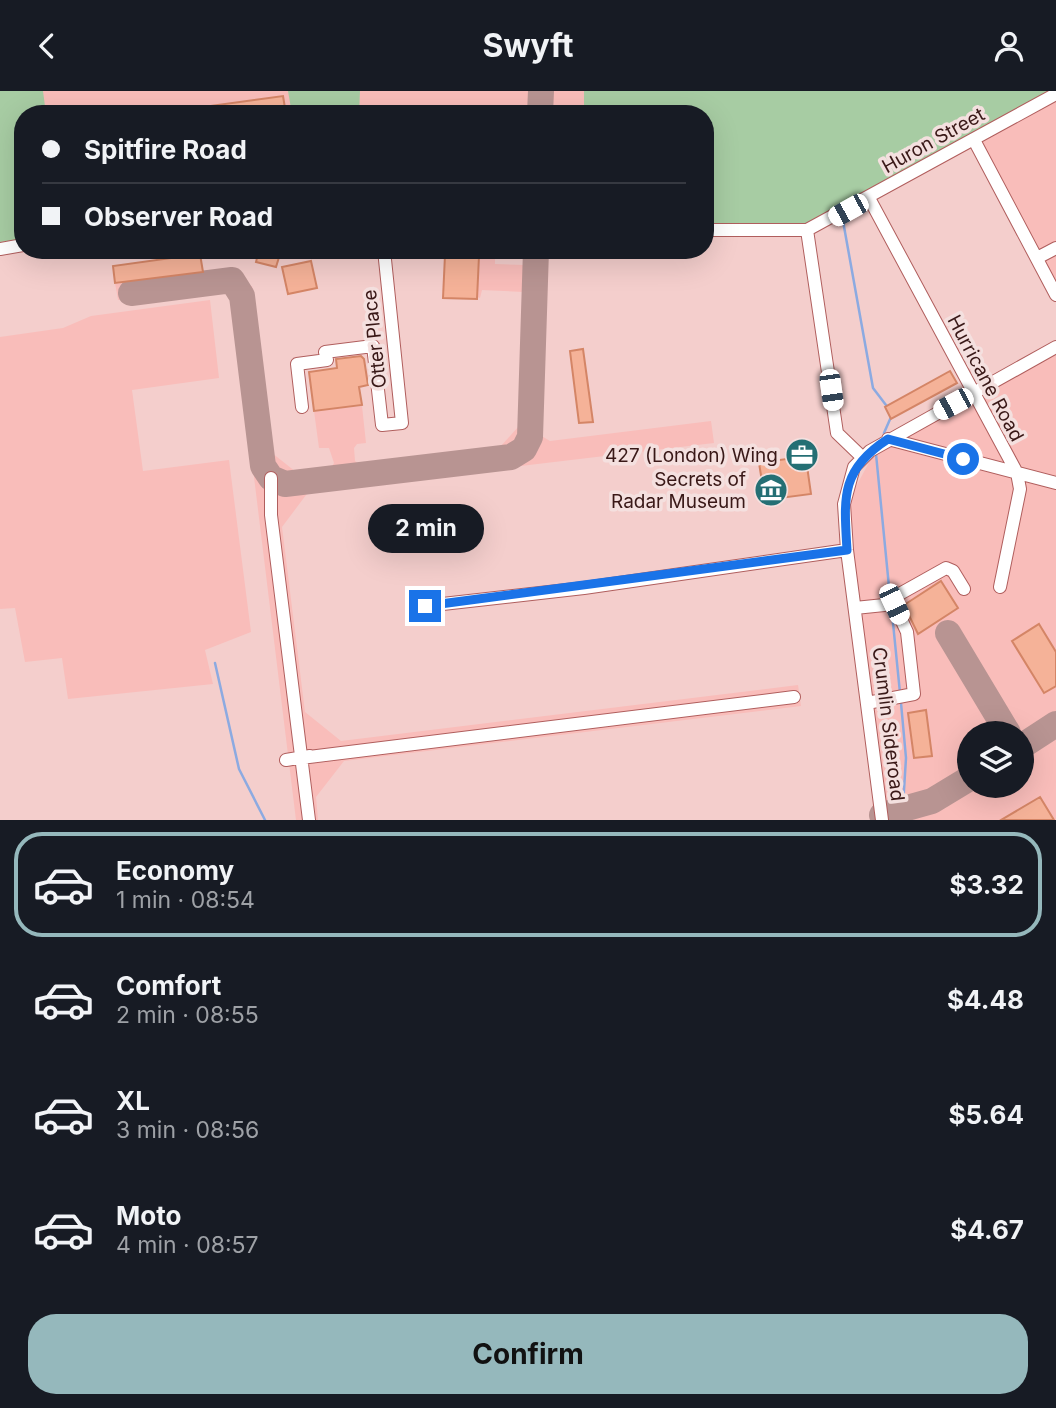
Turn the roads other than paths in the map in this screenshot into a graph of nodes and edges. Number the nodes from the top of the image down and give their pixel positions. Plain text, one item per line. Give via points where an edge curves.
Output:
1 (1056, 94) edge
2 (974, 140) junction
3 (869, 198) junction
4 (714, 230) edge
5 (807, 230) junction
6 (1056, 248) edge
7 (1037, 258) junction
8 (385, 259) edge
9 (1056, 295) edge
10 (394, 343) junction
11 (373, 346) junction
12 (1056, 347) edge
13 (398, 382) junction
14 (377, 385) junction
15 (972, 394) junction
16 (302, 407) dead end
17 (888, 439) junction
18 (863, 458) junction
19 (1017, 473) junction
20 (271, 478) dead end
21 (1056, 483) edge
22 (847, 550) junction
23 (1000, 587) dead end
24 (964, 589) dead end
25 (894, 604) junction
26 (425, 606) dead end
27 (855, 608) junction
28 (794, 697) dead end
29 (867, 703) junction
30 (578, 723) dead end
31 (302, 758) junction
32 (286, 759) dead end
33 (309, 820) edge
34 (882, 820) edge

1 - 2 street, Huron Street
2 - 3 street, Huron Street
2 - 7 street
3 - 5 street, Huron Street
3 - 15 street, Hurricane Road
4 - 5 street, Huron Street
5 - 18 street via 837,433
6 - 7 street
7 - 9 street
8 - 10 street, Otter Place
10 - 11 street
10 - 13 street, Otter Place
11 - 14 street
11 - 16 street via 326,352 327,360 297,364
12 - 15 street
13 - 14 street
13 - 14 street, Otter Place via 402,423 382,425
15 - 17 street
15 - 19 street, Hurricane Road
17 - 18 street
17 - 19 street
18 - 22 street, Crumlin Sideroad via 847,485
19 - 21 street
19 - 23 street via 1020,489
20 - 31 street via 271,515
22 - 26 street
22 - 27 street, Crumlin Sideroad
24 - 25 street via 946,568 896,596
25 - 27 street
25 - 29 street via 907,632 914,694
27 - 29 street, Crumlin Sideroad
28 - 31 street
29 - 34 street, Crumlin Sideroad
30 - 31 street
31 - 32 street
31 - 33 street

